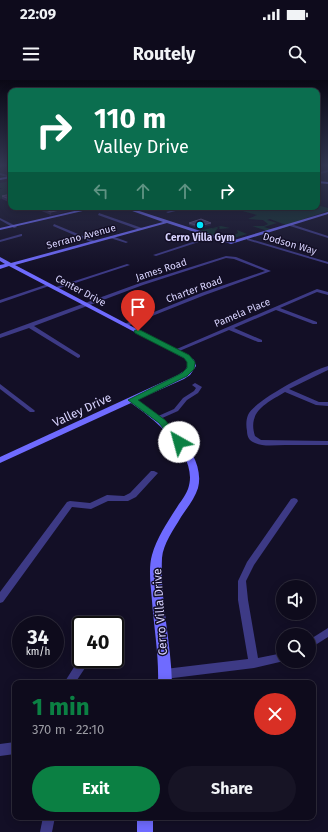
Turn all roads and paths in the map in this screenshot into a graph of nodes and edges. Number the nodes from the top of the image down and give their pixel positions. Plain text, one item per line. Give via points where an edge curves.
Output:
1 (85, 210) edge
2 (132, 210) edge
3 (176, 210) edge
4 (168, 212) dead end
5 (99, 214) dead end
6 (326, 214) edge
7 (0, 220) edge
8 (166, 222) junction
9 (54, 225) dead end
10 (291, 225) junction
11 (14, 226) junction
12 (141, 229) junction
13 (0, 230) edge
14 (21, 235) dead end
15 (112, 237) junction
16 (328, 237) edge
17 (212, 238) junction
18 (248, 239) junction
19 (0, 241) edge
20 (94, 242) junction
21 (126, 242) dead end
22 (155, 255) dead end
23 (231, 257) joint
24 (0, 259) edge
25 (328, 263) edge
26 (10, 264) junction
27 (128, 265) dead end
28 (0, 267) edge
29 (52, 286) junction
30 (328, 294) edge
31 (0, 302) edge
32 (86, 304) junction
33 (276, 308) junction
34 (125, 324) junction
35 (315, 324) dead end
36 (30, 326) junction
37 (230, 328) junction
38 (0, 336) edge
39 (260, 341) dead end
40 (175, 351) junction
41 (78, 356) dead end
42 (192, 366) joint
43 (328, 368) edge
44 (196, 385) dead end
45 (0, 386) edge
46 (286, 390) junction
47 (132, 400) junction
48 (328, 404) edge
49 (32, 411) dead end
50 (158, 418) junction
51 (328, 443) edge
52 (0, 460) edge
53 (154, 473) dead end
54 (294, 501) dead end
55 (0, 599) edge
56 (328, 632) edge
57 (316, 641) edge
58 (276, 658) edge
59 (254, 663) junction
60 (79, 668) edge
61 (165, 679) edge
62 (71, 680) edge
63 (12, 748) edge
64 (0, 750) edge
65 (48, 820) edge
66 (145, 820) edge
67 (46, 832) edge
68 (145, 832) edge

1 - 11 street
2 - 8 street
3 - 4 street
5 - 12 street
6 - 10 street
7 - 11 street
8 - 12 street, Serrano Avenue
8 - 17 street
9 - 20 street
10 - 16 street
10 - 18 street
11 - 13 street
12 - 15 street, Serrano Avenue
14 - 19 street
15 - 20 street, Serrano Avenue
15 - 21 street
17 - 18 street via 232,243
17 - 22 street
18 - 25 street, Dodson Way
20 - 26 street, Serrano Avenue
23 - 32 street, James Road via 164,276
23 - 34 street, Charter Road via 269,271
24 - 26 street, Center Drive
26 - 28 street, Serrano Avenue
26 - 29 street, Center Drive
27 - 29 street
29 - 31 street
29 - 32 street, Center Drive
30 - 33 street, Pamela Place via 317,290
32 - 34 street, Center Drive
32 - 36 street, James Road
33 - 35 street
33 - 37 street, Pamela Place
34 - 40 street, Center Drive
36 - 38 street, James Road
36 - 41 street
37 - 39 street
37 - 40 street, Pamela Place
40 - 42 street, Center Drive via 188,359
42 - 47 street, Valley Drive via 184,375
43 - 46 street
44 - 50 street via 199,388 197,391 185,399 176,410
45 - 49 street
46 - 48 street via 318,404
46 - 51 street via 251,415 250,435 254,440 265,443
47 - 50 street, Cerro Villa Drive
47 - 52 street, Valley Drive
50 - 61 street, Cerro Villa Drive via 184,450 194,468 196,478 193,489 161,545 157,561 156,582
53 - 55 street via 125,499 107,498 91,506 70,504
54 - 59 street via 250,564 242,581 242,600
56 - 57 street
58 - 59 street
59 - 61 street
60 - 62 street
63 - 64 street
65 - 67 street
66 - 68 street

